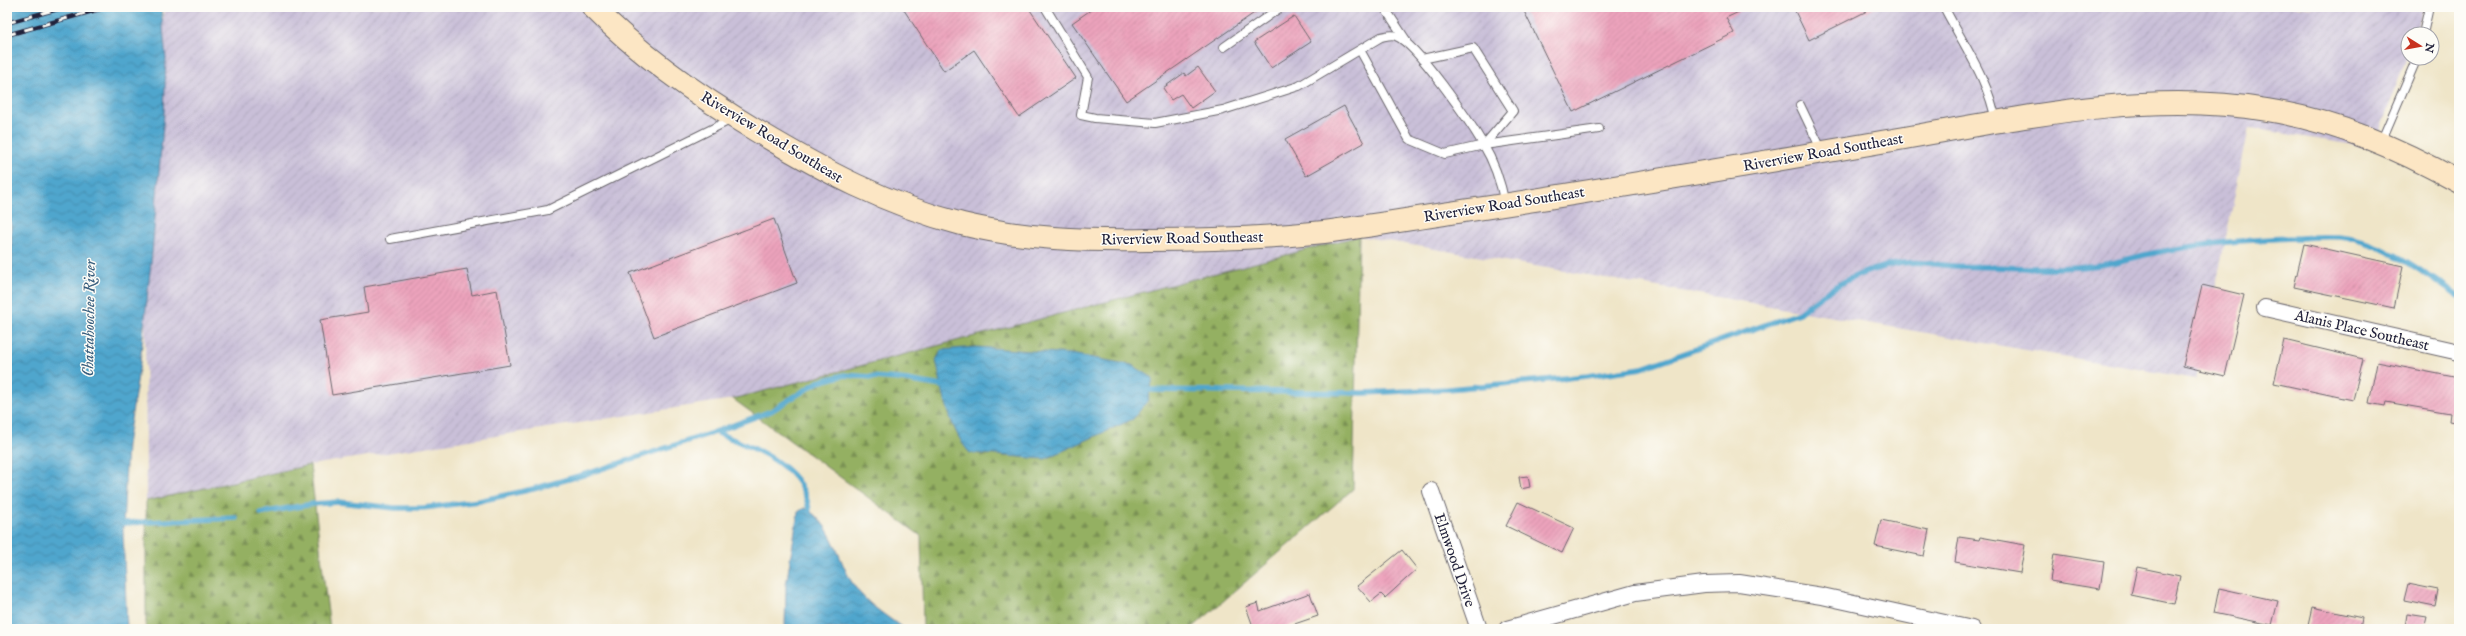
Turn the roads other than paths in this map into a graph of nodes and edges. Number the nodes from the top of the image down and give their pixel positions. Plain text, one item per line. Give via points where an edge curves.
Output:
1 (593, 7) edge
2 (1045, 7) edge
3 (1281, 7) edge
4 (1384, 7) edge
5 (1944, 7) edge
6 (2430, 7) edge
7 (2425, 26) edge
8 (1406, 41) junction
9 (1224, 47) dead end
10 (1360, 50) junction
11 (1422, 59) junction
12 (2414, 66) edge
13 (1800, 105) dead end
14 (734, 118) junction
15 (1996, 122) junction
16 (1599, 129) dead end
17 (2381, 142) junction
18 (1484, 145) junction
19 (1822, 152) junction
20 (2459, 182) edge
21 (1506, 204) junction
22 (390, 239) dead end
23 (2266, 308) dead end
24 (2459, 352) edge
25 (1431, 492) dead end
26 (1479, 629) edge
27 (1507, 629) edge
28 (1972, 629) edge

1 - 14 street, Riverview Road Southeast via 624,37 671,75
2 - 10 lane via 1088,76 1081,115 1095,118 1155,123 1222,110 1299,86
3 - 9 lane
4 - 8 lane
5 - 15 lane via 1983,79 1993,103
6 - 7 lane
8 - 10 lane via 1394,34 1381,37
8 - 11 lane
10 - 18 lane via 1409,139 1445,154
11 - 18 lane
11 - 18 lane via 1473,48 1513,111
12 - 17 lane
13 - 19 lane
14 - 21 street, Riverview Road Southeast via 802,158 884,199 962,224 1025,235 1108,241 1257,238 1328,231
14 - 22 lane via 548,210
15 - 17 street, Riverview Road Southeast via 2118,105 2183,102 2269,110 2319,121
15 - 19 street, Riverview Road Southeast
16 - 18 lane
17 - 20 street, Riverview Road Southeast via 2416,157
18 - 21 lane via 1500,182
19 - 21 street, Riverview Road Southeast
23 - 24 street, Alanis Place Southeast
25 - 26 street, Elmwood Drive
27 - 28 street via 1635,593 1704,584 1739,583 1822,596

